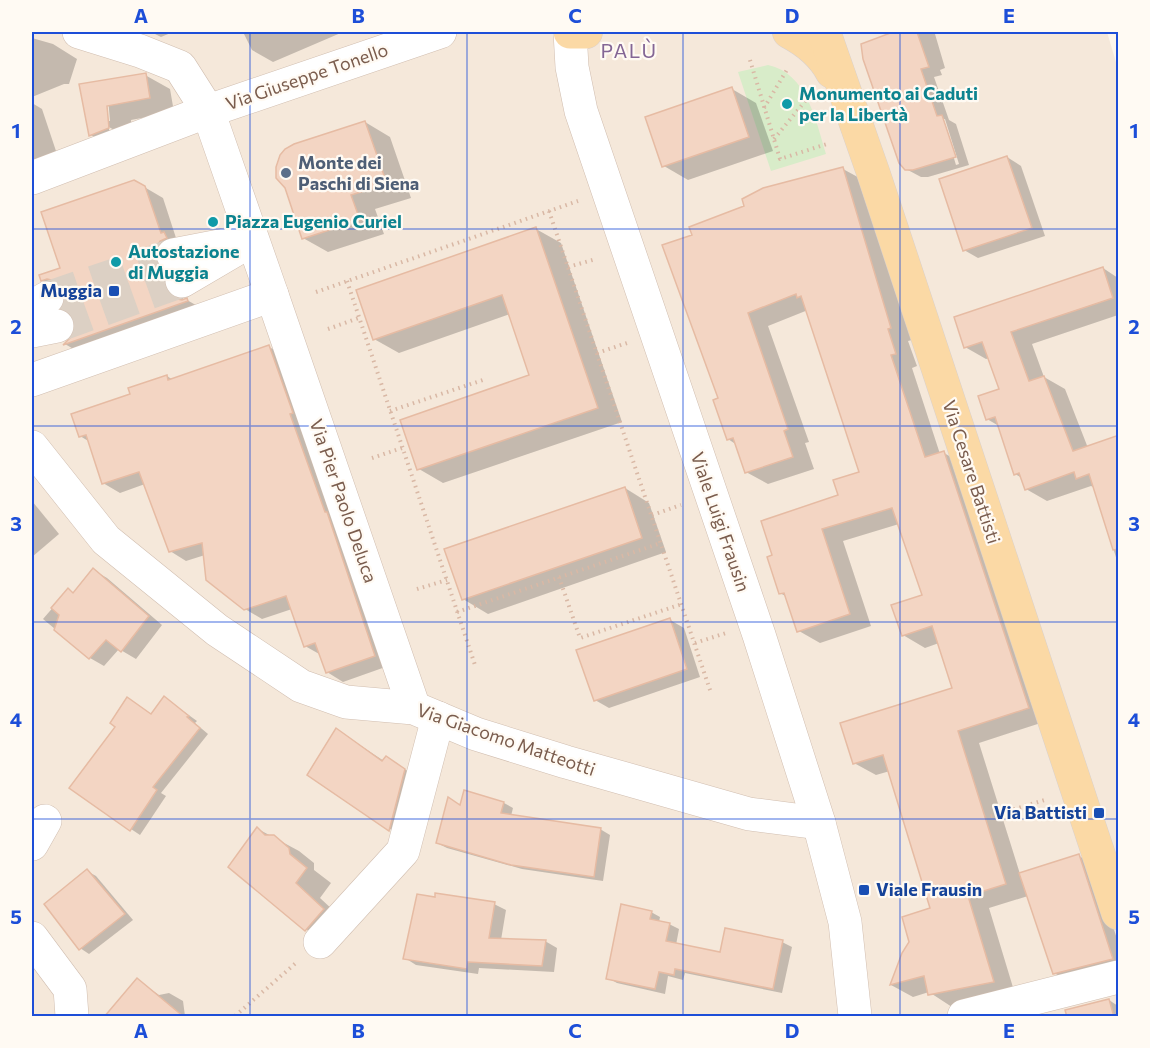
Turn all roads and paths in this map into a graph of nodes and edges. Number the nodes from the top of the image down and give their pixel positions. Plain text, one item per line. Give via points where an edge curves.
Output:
1 (79, 32) edge
2 (440, 32) edge
3 (570, 32) edge
4 (586, 32) edge
5 (824, 32) edge
6 (791, 46) edge
7 (750, 60) dead end
8 (813, 90) dead end
9 (764, 109) junction
10 (208, 111) junction
11 (844, 132) junction
12 (774, 140) junction
13 (32, 178) edge
14 (586, 198) dead end
15 (549, 211) junction
16 (252, 240) junction
17 (603, 257) dead end
18 (568, 267) junction
19 (177, 268) tunnel mouth
20 (347, 281) junction
21 (316, 292) dead end
22 (272, 295) junction
23 (359, 318) junction
24 (328, 329) dead end
25 (631, 341) dead end
26 (597, 353) junction
27 (486, 379) dead end
28 (32, 380) edge
29 (390, 411) junction
30 (32, 447) edge
31 (402, 448) junction
32 (372, 458) dead end
33 (685, 504) dead end
34 (652, 515) junction
35 (661, 543) junction
36 (559, 577) junction
37 (447, 580) junction
38 (417, 590) dead end
39 (682, 604) junction
40 (457, 612) junction
41 (728, 632) dead end
42 (695, 643) junction
43 (475, 665) dead end
44 (711, 693) dead end
45 (426, 713) junction
46 (1036, 802) dead end
47 (985, 818) dead end
48 (819, 823) junction
49 (1119, 913) edge
50 (32, 938) edge
51 (320, 942) joint
52 (1119, 977) edge
53 (72, 1017) edge
54 (235, 1017) edge
55 (855, 1017) edge
56 (964, 1017) edge

1 - 10 street, Via Pier Paolo Deluca via 180,66
2 - 10 street, Via Giuseppe Tonello
3 - 4 main road
3 - 48 street, Viale Luigi Frausin via 581,111
5 - 11 main road, Via Cesare Battisti
6 - 9 path
6 - 11 main road via 798,36 825,60
7 - 9 path
8 - 12 path
9 - 12 path
10 - 13 street, Via Giuseppe Tonello
10 - 16 street, Via Pier Paolo Deluca
11 - 12 path via 780,159
11 - 49 main road, Via Cesare Battisti
14 - 15 path
15 - 18 path
15 - 20 path
16 - 19 street
16 - 22 street, Via Pier Paolo Deluca
17 - 18 path
18 - 26 path
20 - 21 path
20 - 23 path
22 - 28 street
22 - 45 street, Via Pier Paolo Deluca
23 - 24 path
23 - 29 path
25 - 26 path
26 - 34 path
27 - 29 path
29 - 31 path
30 - 45 street, Via Giacomo Matteotti via 106,540 217,630 301,686 346,702
31 - 32 path
31 - 37 path
33 - 34 path
34 - 35 path
35 - 36 path
35 - 39 path
36 - 39 path via 580,638
36 - 40 path
37 - 38 path
37 - 40 path
39 - 42 path
40 - 43 path
41 - 42 path
42 - 44 path
45 - 48 street, Via Giacomo Matteotti via 476,734 716,805 749,814
45 - 51 street via 403,850
46 - 47 path
48 - 55 street, Viale Luigi Frausin via 845,922
50 - 53 street via 70,989
51 - 54 path
52 - 56 street

